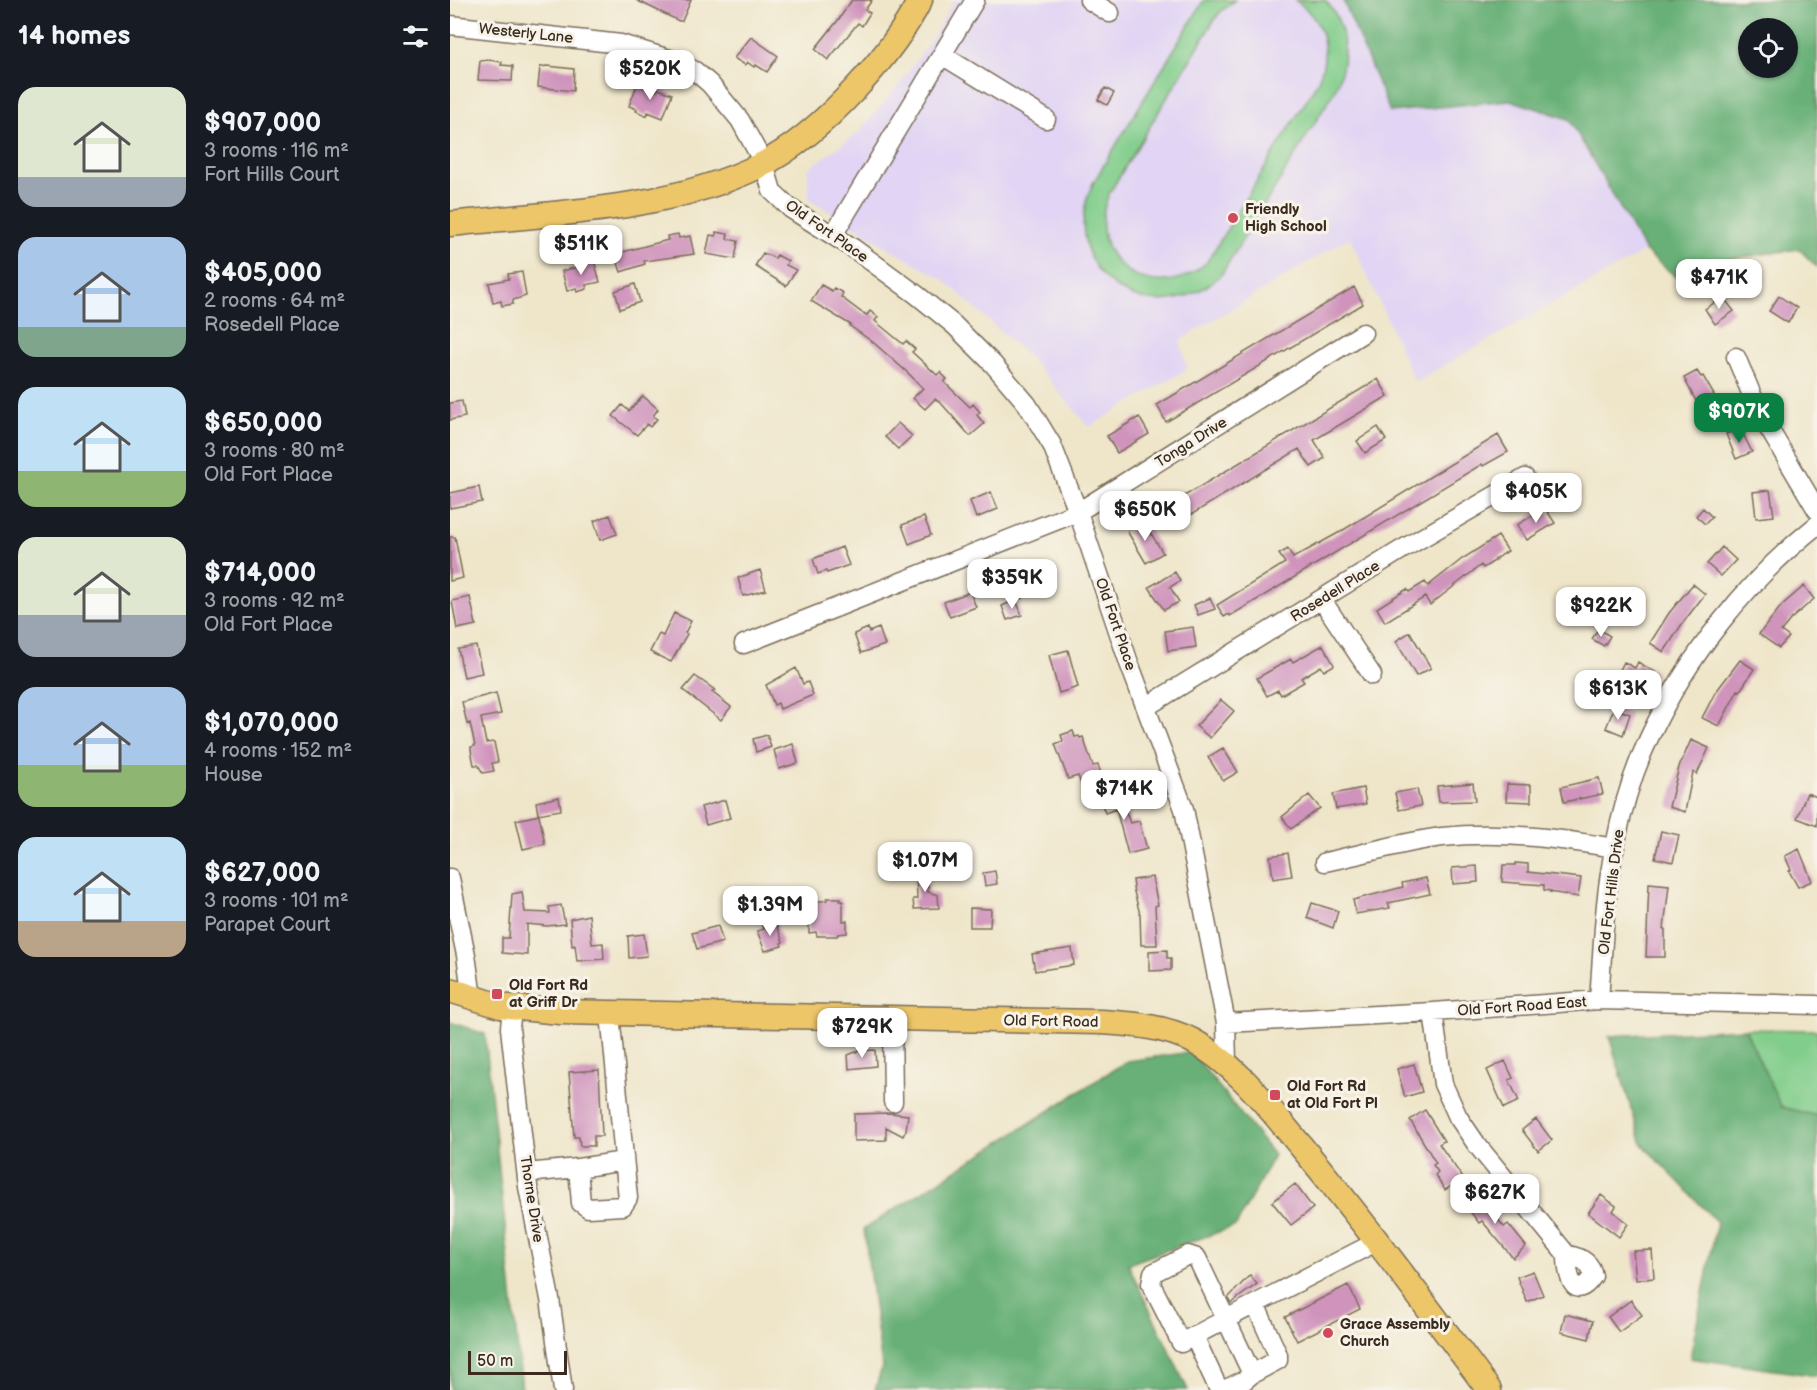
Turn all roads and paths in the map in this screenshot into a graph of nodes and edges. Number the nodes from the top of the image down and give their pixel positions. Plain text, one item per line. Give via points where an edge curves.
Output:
1 (920, 0) edge
2 (975, 0) edge
3 (1089, 0) edge
4 (1110, 13) dead end
5 (450, 25) edge
6 (942, 55) junction
7 (1046, 119) dead end
8 (764, 164) junction
9 (450, 224) edge
10 (833, 235) junction
11 (1363, 333) dead end
12 (1736, 357) dead end
13 (1525, 478) dead end
14 (1817, 510) edge
15 (1078, 512) junction
16 (1817, 525) edge
17 (1322, 600) junction
18 (744, 644) dead end
19 (1372, 675) dead end
20 (1146, 707) junction
21 (1614, 848) junction
22 (1325, 862) dead end
23 (450, 878) edge
24 (461, 994) edge
25 (1599, 1000) junction
26 (1817, 1005) edge
27 (512, 1007) junction
28 (1433, 1012) junction
29 (610, 1014) junction
30 (892, 1017) junction
31 (1226, 1023) junction
32 (1227, 1064) junction
33 (892, 1102) dead end
34 (624, 1161) junction
35 (578, 1168) junction
36 (527, 1173) junction
37 (1378, 1241) junction
38 (1567, 1255) dead end
39 (1255, 1304) junction
40 (1227, 1318) junction
41 (1194, 1336) junction
42 (1252, 1374) junction
43 (563, 1390) edge
44 (1219, 1390) edge
45 (1224, 1390) edge
46 (1489, 1390) edge

1 - 8 main road via 883,56 841,105
2 - 6 street
3 - 4 street
5 - 8 street, Westerly Lane via 621,44 676,61 695,71 728,104
6 - 7 street
6 - 10 street
8 - 9 main road via 712,186 658,199
8 - 10 street, Old Fort Place via 772,191 791,209
10 - 15 street, Old Fort Place via 917,295 993,364 1027,404 1052,445
11 - 15 street, Tonga Drive
12 - 14 street via 1759,412
13 - 17 street, Rosedell Place
15 - 18 street, Tonga Drive
15 - 20 street, Old Fort Place
16 - 21 street, Old Fort Hills Drive via 1764,571 1683,676 1637,764
17 - 19 street
17 - 20 street, Rosedell Place
20 - 31 street, Old Fort Place via 1184,809
21 - 22 street via 1494,834 1441,837
21 - 25 street, Old Fort Hills Drive
23 - 24 street via 466,955
24 - 27 main road, Old Fort Road
25 - 26 street, Old Fort Road East
25 - 28 street, Old Fort Road East
27 - 29 main road, Old Fort Road
27 - 36 street, Thorne Drive via 510,1028
28 - 31 street, Old Fort Road East
28 - 38 street via 1443,1084 1458,1117
29 - 30 main road, Old Fort Road
29 - 34 street
30 - 32 main road, Old Fort Road via 1142,1026 1192,1040
30 - 33 street
31 - 32 street, Old Fort Place
32 - 37 main road, Old Fort Road
34 - 35 street
34 - 35 street via 628,1198 623,1206 588,1208 581,1203
35 - 36 street
36 - 43 street, Thorne Drive
37 - 39 street
37 - 46 main road, Old Fort Road
39 - 40 street
39 - 42 street via 1278,1360
40 - 41 street
40 - 41 street via 1197,1258 1188,1255 1153,1273 1151,1284 1181,1343
40 - 42 street
41 - 44 street
42 - 45 street

